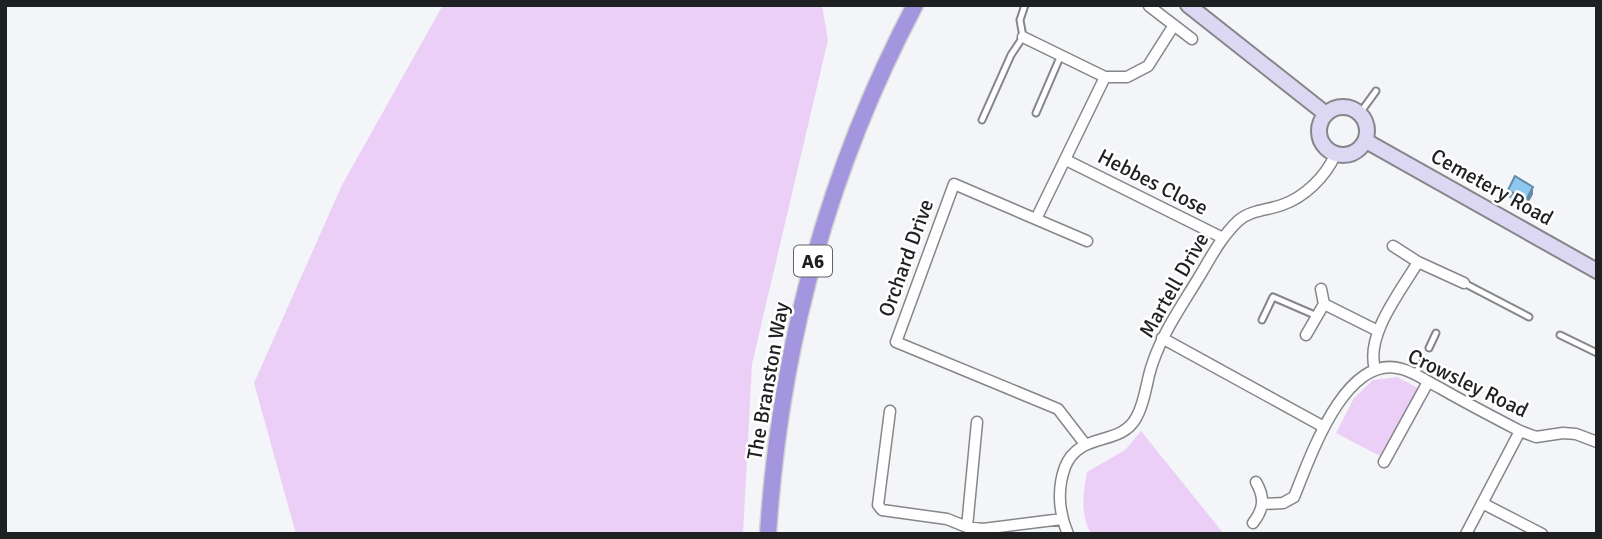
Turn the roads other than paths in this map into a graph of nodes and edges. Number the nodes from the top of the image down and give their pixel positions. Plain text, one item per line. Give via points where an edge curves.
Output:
1 (915, 5) edge
2 (1025, 5) edge
3 (1149, 5) edge
4 (1188, 5) edge
5 (1174, 25) junction
6 (1023, 37) junction
7 (1192, 39) dead end
8 (1061, 55) junction
9 (1105, 77) junction
10 (1376, 91) dead end
11 (1035, 113) dead end
12 (1360, 113) junction
13 (1326, 114) junction
14 (982, 120) dead end
15 (1366, 141) junction
16 (1335, 155) junction
17 (1066, 160) junction
18 (1036, 219) junction
19 (1223, 238) junction
20 (1087, 241) dead end
21 (1393, 246) dead end
22 (1418, 262) junction
23 (1597, 271) edge
24 (1464, 283) joint
25 (1321, 289) dead end
26 (1324, 304) junction
27 (1317, 316) junction
28 (1529, 317) dead end
29 (1262, 320) dead end
30 (1378, 331) junction
31 (1436, 333) dead end
32 (1306, 335) dead end
33 (1560, 335) dead end
34 (1162, 338) junction
35 (1429, 348) dead end
36 (1597, 352) edge
37 (1422, 363) dead end
38 (1375, 369) junction
39 (1414, 375) junction
40 (1428, 382) junction
41 (890, 411) dead end
42 (977, 422) dead end
43 (1324, 427) junction
44 (1520, 431) junction
45 (1597, 442) edge
46 (1085, 444) junction
47 (1384, 462) dead end
48 (1256, 482) dead end
49 (1482, 503) junction
50 (1263, 504) junction
51 (1062, 519) junction
52 (1253, 523) dead end
53 (967, 527) junction
54 (768, 534) edge
55 (1068, 534) edge
56 (1466, 534) edge
57 (1542, 534) edge

1 - 54 highway, The Branston Way / A6 via 844,159 819,237 781,403
2 - 6 lane via 1020,20
3 - 5 street
4 - 13 main road
5 - 7 street
5 - 9 street via 1148,66 1127,77
6 - 8 street
6 - 14 lane
8 - 9 street
8 - 11 lane
9 - 17 street
10 - 12 lane
12 - 13 main road via 1335,108
12 - 15 main road via 1367,127
13 - 16 main road via 1319,134 1324,147
15 - 16 main road via 1349,155
15 - 23 main road, Cemetery Road
16 - 19 street, Martell Drive via 1301,196 1240,219
17 - 18 street
17 - 19 street, Hebbes Close
18 - 20 street, Orchard Drive
18 - 46 street, Orchard Drive via 954,184 896,342 1058,409
19 - 34 street, Martell Drive
21 - 22 street
22 - 24 street
22 - 30 street
24 - 28 lane
25 - 26 street
26 - 27 street
26 - 30 street
27 - 29 lane via 1273,297
27 - 32 street
30 - 38 street via 1371,356
31 - 35 lane
33 - 36 lane
34 - 43 street
34 - 46 street, Martell Drive via 1136,419 1119,434
37 - 39 lane
38 - 39 street, Crowsley Road via 1402,369
38 - 43 street, Crowsley Road via 1354,381
39 - 40 street, Crowsley Road
40 - 44 street, Crowsley Road
40 - 47 street
41 - 53 street via 878,505 882,510 947,519
42 - 53 street
43 - 50 street, Crowsley Road via 1294,497
44 - 45 street, Crowsley Road via 1536,437 1576,434
44 - 49 street
46 - 51 street via 1066,465 1059,488
48 - 50 street
49 - 56 street
49 - 57 street
50 - 52 street
51 - 53 street
51 - 55 street

